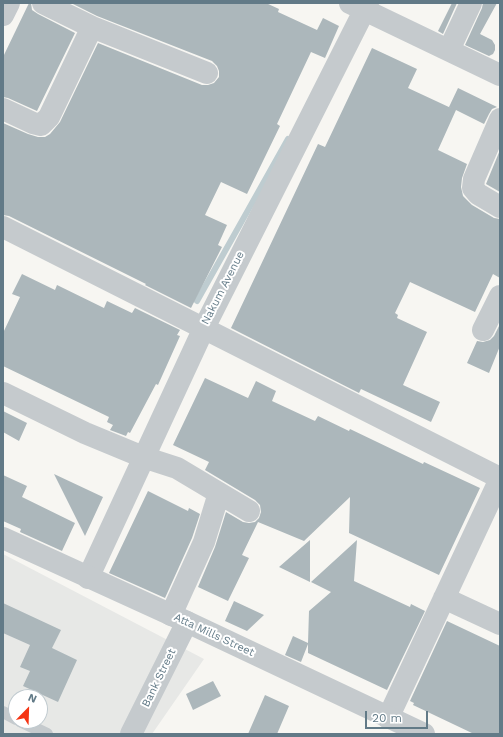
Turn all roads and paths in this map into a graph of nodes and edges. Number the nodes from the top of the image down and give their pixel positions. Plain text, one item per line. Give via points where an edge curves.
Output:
1 (9, 3) edge
2 (43, 3) edge
3 (471, 3) edge
4 (361, 5) edge
5 (3, 15) edge
6 (92, 27) junction
7 (449, 50) junction
8 (207, 73) dead end
9 (500, 75) edge
10 (3, 109) edge
11 (500, 119) edge
12 (500, 207) edge
13 (3, 227) edge
14 (500, 296) edge
15 (204, 328) junction
16 (483, 330) dead end
17 (3, 392) edge
18 (143, 457) junction
19 (500, 479) edge
20 (219, 493) junction
21 (249, 511) dead end
22 (3, 538) edge
23 (88, 578) junction
24 (444, 598) junction
25 (179, 618) junction
26 (500, 624) edge
27 (388, 718) junction
28 (37, 729) edge
29 (47, 734) edge
30 (131, 734) edge
31 (424, 734) edge

1 - 5 street
2 - 6 street
3 - 7 street
4 - 7 street
4 - 15 street, Nakum Avenue
6 - 8 street
6 - 10 street via 50,117 41,126
7 - 9 street
11 - 12 street via 472,188
13 - 15 street
14 - 16 street
15 - 18 street, Nakum Avenue
15 - 19 street
17 - 18 street via 85,433
18 - 20 street via 177,468
18 - 23 street, Nakum Avenue
19 - 24 street
20 - 21 street
20 - 25 street, Bank Street
22 - 23 street, Atta Mills Street
23 - 25 street, Atta Mills Street
24 - 26 street
24 - 27 street
25 - 27 street, Atta Mills Street
25 - 30 street, Bank Street
27 - 31 street, Atta Mills Street
28 - 29 lane

